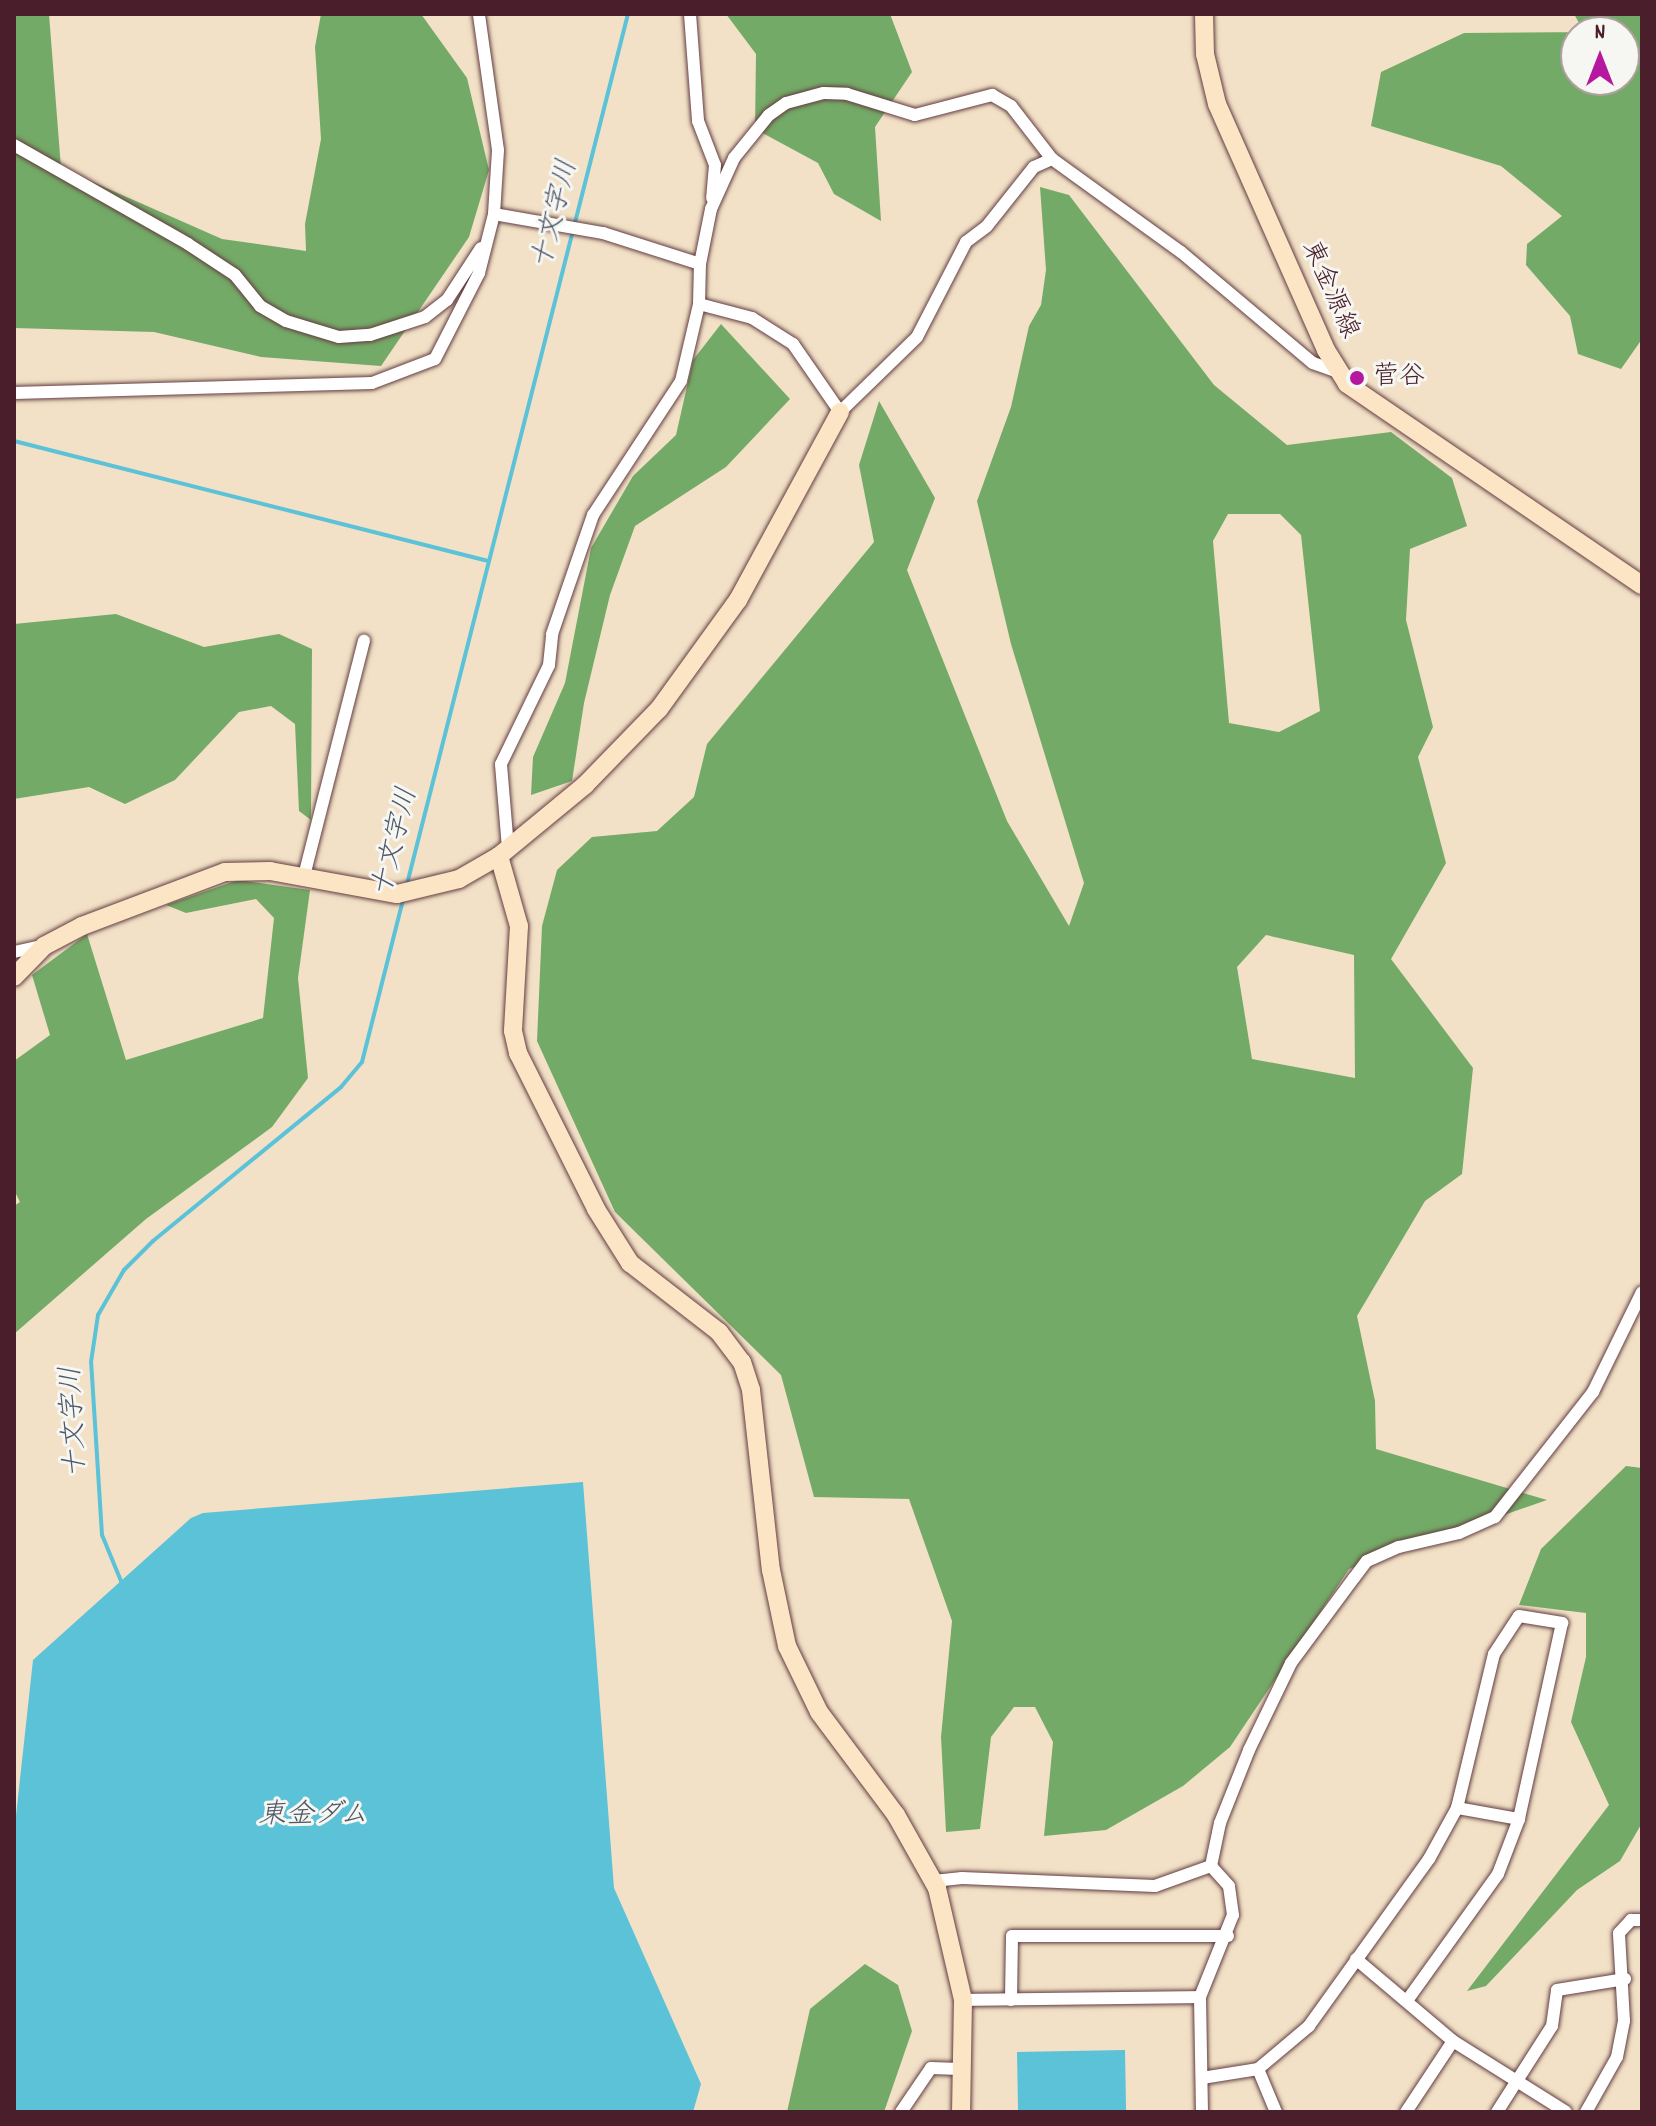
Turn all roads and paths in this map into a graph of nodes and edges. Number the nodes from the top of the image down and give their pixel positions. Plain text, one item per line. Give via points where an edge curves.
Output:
1 (479, 14) edge
2 (690, 14) edge
3 (1204, 14) edge
4 (14, 145) edge
5 (1052, 159) junction
6 (711, 209) junction
7 (494, 214) junction
8 (485, 241) junction
9 (700, 264) junction
10 (699, 304) junction
11 (1338, 372) junction
12 (14, 393) edge
13 (840, 412) junction
14 (1642, 585) edge
15 (364, 641) dead end
16 (504, 852) junction
17 (304, 876) junction
18 (44, 946) junction
19 (14, 952) edge
20 (14, 977) edge
21 (1642, 1292) edge
22 (1457, 1808) junction
23 (1519, 1819) junction
24 (1211, 1866) junction
25 (934, 1881) junction
26 (1642, 1920) edge
27 (1228, 1936) junction
28 (1356, 1959) junction
29 (1625, 1979) junction
30 (1200, 1997) junction
31 (1409, 1998) junction
32 (963, 2000) junction
33 (1011, 2000) junction
34 (1453, 2041) junction
35 (960, 2069) junction
36 (1258, 2069) junction
37 (1202, 2078) junction
38 (1517, 2079) junction
39 (901, 2112) edge
40 (961, 2112) edge
41 (1202, 2112) edge
42 (1276, 2112) edge
43 (1406, 2112) edge
44 (1497, 2112) edge
45 (1566, 2112) edge
46 (1586, 2112) edge

1 - 7 street via 498,150
2 - 6 street via 698,121 715,165
3 - 11 street, 東金源線 via 1205,54 1217,104
4 - 8 street via 188,244 235,275 260,306 286,321 339,337 370,335 425,317 447,300
5 - 6 street via 1001,97 979,95 915,115 868,99 824,93 800,98 769,115 734,158
5 - 11 street via 1192,260 1313,363
5 - 13 street via 1034,167 987,226 966,242 917,337
6 - 9 street
7 - 8 street
7 - 9 street via 603,233
8 - 12 street via 479,273 435,359 392,377 372,383
9 - 10 street
10 - 13 street via 752,318 793,344
10 - 16 street via 681,381 593,515 552,634 549,665 509,739 501,764
11 - 14 street, 東金源線 via 1358,393
13 - 16 street via 738,600 659,709 585,785
15 - 17 street
16 - 17 street via 459,879 397,894
16 - 25 street via 519,926 513,1031 518,1053 612,1238 630,1263 719,1332 742,1362 751,1390 771,1570 787,1646 819,1712 896,1815
17 - 18 street via 225,872
18 - 19 street
18 - 20 street
21 - 24 street via 1593,1392 1495,1517 1459,1533 1399,1547 1367,1561 1354,1578 1291,1663 1237,1779
22 - 23 street
22 - 23 street via 1494,1654 1519,1616 1562,1623
22 - 28 street via 1429,1859
23 - 31 street via 1498,1874
24 - 25 street via 1155,1886
24 - 27 street via 1229,1886 1233,1915
25 - 32 street
26 - 29 street via 1631,1920 1619,1933
27 - 30 street
27 - 33 street via 1012,1936
28 - 31 street
28 - 36 street via 1309,2026
29 - 38 street via 1557,1990 1552,2026
29 - 46 street via 1617,2057
30 - 33 street
30 - 37 street
31 - 34 street
32 - 33 street
32 - 35 street
34 - 38 street
34 - 43 street
35 - 39 street via 931,2068
35 - 40 street
36 - 37 street
36 - 42 street
37 - 41 street
38 - 44 street
38 - 45 street

